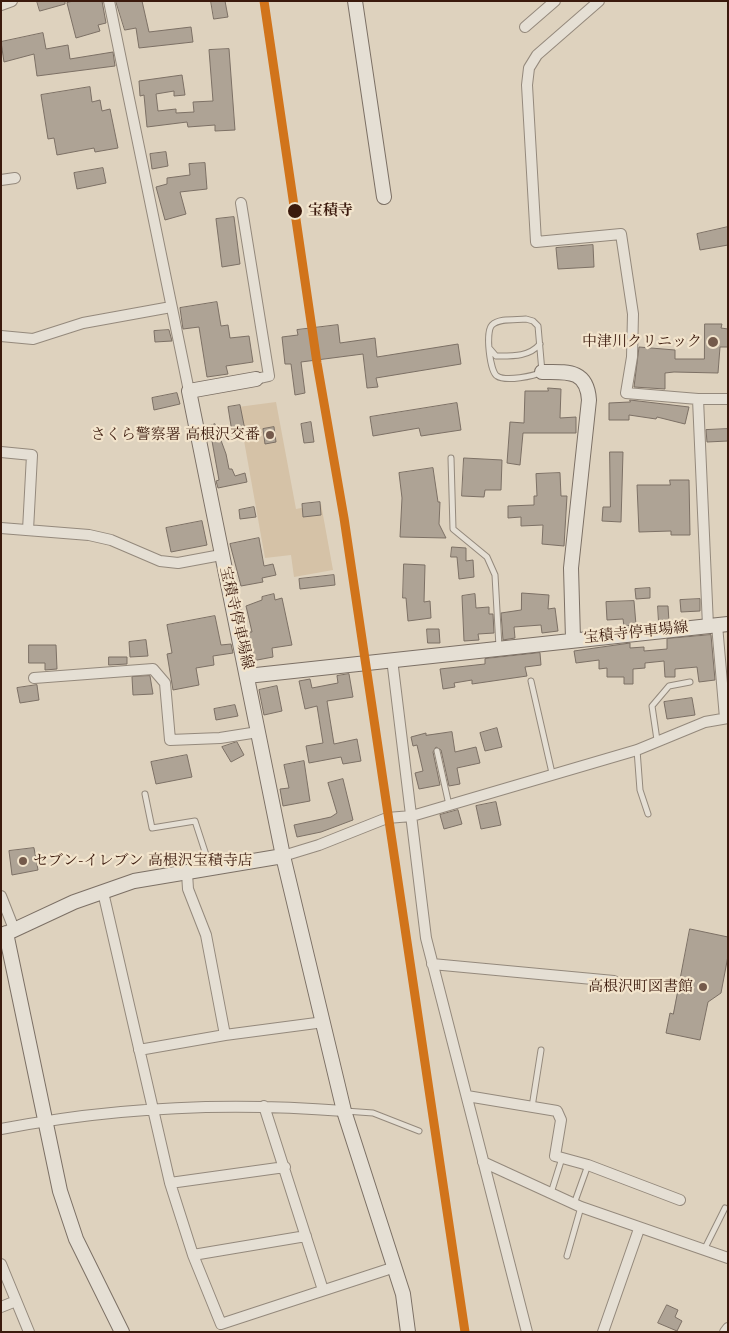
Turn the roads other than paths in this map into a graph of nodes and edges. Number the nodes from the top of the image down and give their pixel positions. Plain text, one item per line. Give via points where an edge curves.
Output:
1 (12, 1) edge
2 (109, 1) edge
3 (355, 1) edge
4 (555, 1) edge
5 (599, 1) edge
6 (1, 5) edge
7 (525, 27) dead end
8 (15, 178) dead end
9 (1, 180) edge
10 (384, 196) dead end
11 (241, 203) dead end
12 (171, 306) junction
13 (1, 336) edge
14 (540, 344) junction
15 (490, 349) junction
16 (542, 372) junction
17 (256, 379) joint
18 (189, 391) junction
19 (698, 399) junction
20 (728, 399) edge
21 (1, 452) edge
22 (451, 458) dead end
23 (1, 528) edge
24 (28, 530) junction
25 (221, 555) junction
26 (718, 625) edge
27 (573, 639) junction
28 (499, 647) junction
29 (392, 659) junction
30 (247, 676) junction
31 (34, 678) dead end
32 (531, 681) dead end
33 (690, 682) dead end
34 (726, 718) edge
35 (258, 732) junction
36 (657, 740) junction
37 (637, 750) junction
38 (436, 751) dead end
39 (552, 773) junction
40 (145, 794) dead end
41 (449, 805) junction
42 (648, 814) dead end
43 (412, 816) junction
44 (283, 856) junction
45 (210, 869) junction
46 (187, 873) junction
47 (103, 892) junction
48 (1, 896) edge
49 (7, 933) edge
50 (432, 964) junction
51 (614, 981) dead end
52 (324, 1022) junction
53 (225, 1035) junction
54 (139, 1050) junction
55 (541, 1050) dead end
56 (467, 1096) junction
57 (264, 1106) junction
58 (532, 1107) junction
59 (152, 1110) junction
60 (344, 1111) junction
61 (46, 1120) junction
62 (1, 1129) edge
63 (419, 1131) dead end
64 (562, 1158) junction
65 (483, 1162) junction
66 (588, 1165) junction
67 (285, 1167) junction
68 (170, 1183) junction
69 (550, 1194) junction
70 (680, 1200) dead end
71 (578, 1206) junction
72 (725, 1208) dead end
73 (639, 1229) junction
74 (306, 1236) junction
75 (704, 1251) junction
76 (193, 1255) junction
77 (567, 1256) dead end
78 (728, 1258) edge
79 (1, 1264) edge
80 (395, 1267) junction
81 (323, 1290) junction
82 (16, 1302) junction
83 (1, 1307) edge
84 (223, 1328) edge
85 (728, 1328) edge
86 (29, 1332) edge
87 (122, 1332) edge
88 (408, 1332) edge
89 (527, 1332) edge
90 (603, 1332) edge
91 (725, 1332) edge

1 - 6 street
2 - 12 street
3 - 10 street
4 - 7 street
5 - 19 street via 538,55 529,68 527,85 536,242 622,234 633,314 632,357 626,393
8 - 9 street
11 - 17 street via 269,376
12 - 13 street via 83,323 33,339
12 - 18 street
14 - 15 lane via 527,354 496,356
14 - 15 lane via 538,326 533,321 502,321 492,325 488,332
14 - 16 lane
15 - 16 lane via 492,370 496,376 533,377
16 - 27 street via 567,372 580,376 588,386 571,568
17 - 18 street
18 - 25 street, 宝積寺停車場線
19 - 20 street
19 - 26 street
21 - 24 street via 32,455
22 - 28 lane via 453,530 487,558 495,575
23 - 24 street
24 - 25 street via 111,540 160,561 178,563
25 - 30 street, 宝積寺停車場線
26 - 27 street, 宝積寺停車場線
26 - 34 street
27 - 28 street, 宝積寺停車場線
28 - 29 street, 宝積寺停車場線
29 - 30 street, 宝積寺停車場線
29 - 43 street
30 - 35 street
31 - 35 street via 154,670 164,683 170,740 220,738
32 - 39 lane
33 - 36 lane via 669,686 652,706
34 - 36 street via 705,722
35 - 44 street
36 - 37 street
37 - 39 street
37 - 42 lane via 640,790
38 - 41 lane
39 - 41 street
40 - 45 lane via 152,828 195,821
41 - 43 street
43 - 44 street via 387,818
43 - 50 street
44 - 45 street
44 - 52 street
45 - 46 street
46 - 47 street via 134,881
46 - 53 street via 188,889 206,935
47 - 49 street
47 - 54 street
48 - 49 street
49 - 61 street
50 - 51 street
50 - 56 street
52 - 53 street
52 - 60 street
53 - 54 street
54 - 59 street
55 - 58 lane
56 - 58 street
56 - 65 street
57 - 59 street
57 - 60 street
57 - 67 street
58 - 64 street via 557,1111 561,1120 555,1156
59 - 61 street
59 - 68 street
60 - 63 lane via 373,1113
60 - 80 street
61 - 62 street
61 - 87 street via 60,1191 76,1240
64 - 66 street
64 - 69 lane
65 - 69 street
65 - 89 street
66 - 70 street
66 - 71 lane
67 - 68 street
67 - 74 street
68 - 76 street
69 - 71 street
71 - 73 street
71 - 77 lane
72 - 75 lane
73 - 75 street
73 - 90 street
74 - 76 street
74 - 81 street
75 - 78 street
76 - 84 street
79 - 82 street
80 - 81 street
80 - 88 street via 403,1294
81 - 84 street
82 - 83 street
82 - 86 street
85 - 91 street

